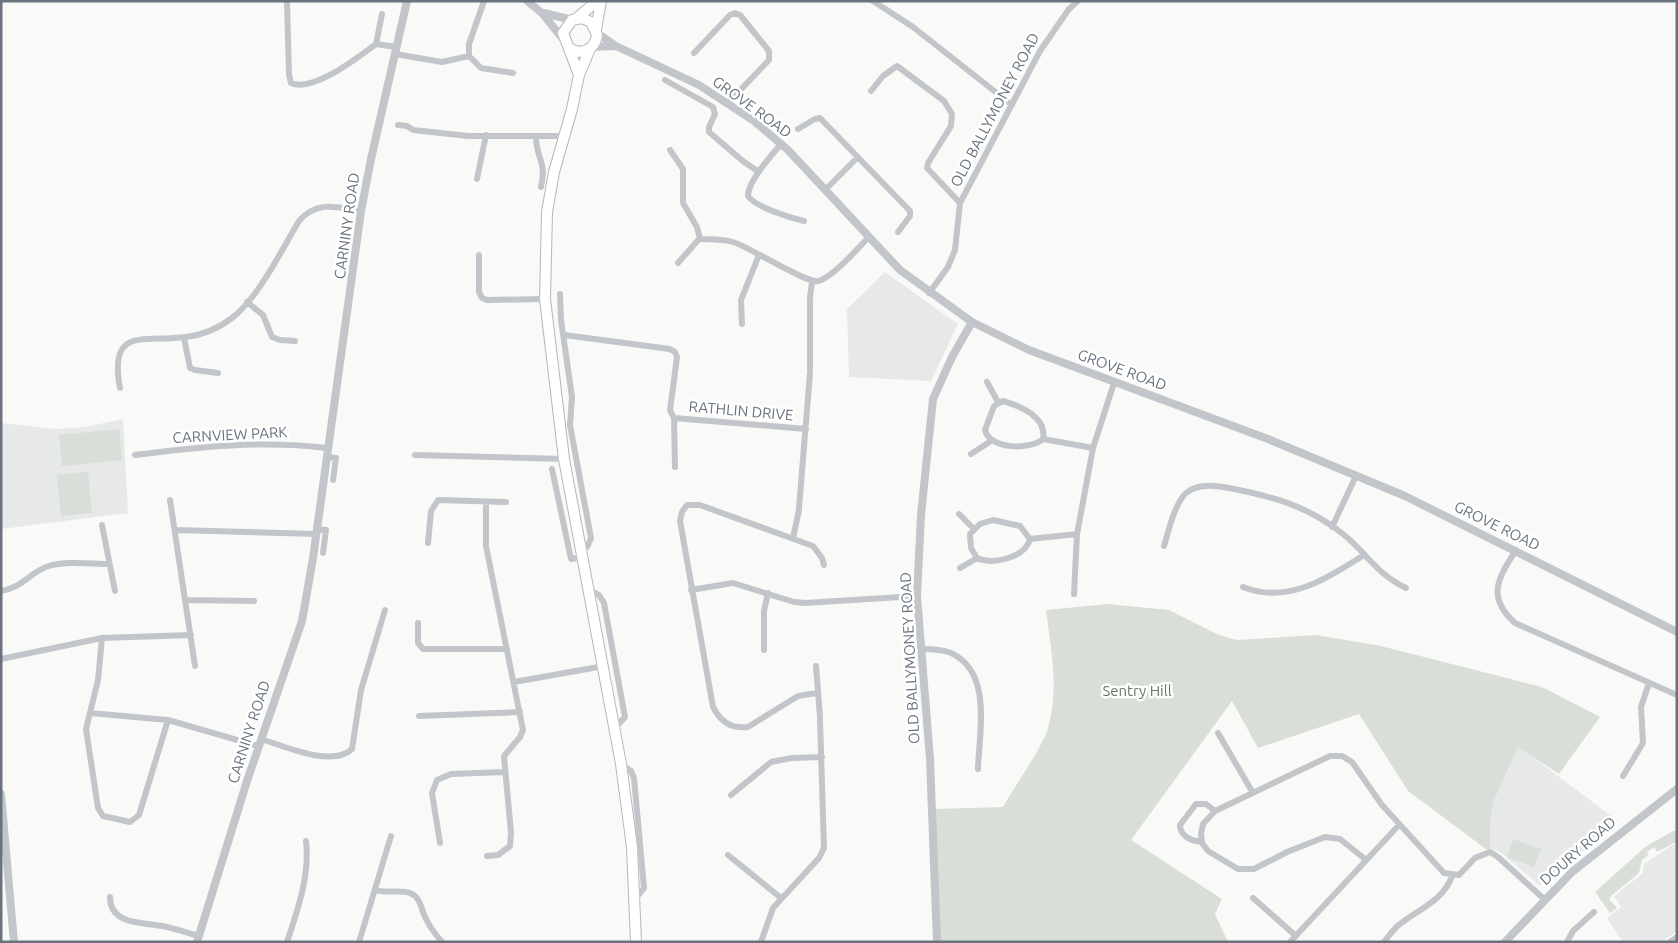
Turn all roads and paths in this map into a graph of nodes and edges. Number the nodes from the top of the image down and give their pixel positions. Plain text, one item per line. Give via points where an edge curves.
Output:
1 (287, 1) edge
2 (407, 1) edge
3 (484, 1) edge
4 (526, 1) edge
5 (598, 1) edge
6 (602, 1) edge
7 (873, 1) edge
8 (1078, 1) edge
9 (542, 13) junction
10 (382, 14) dead end
11 (574, 19) junction
12 (597, 31) junction
13 (566, 43) junction
14 (376, 44) junction
15 (616, 46) junction
16 (591, 48) junction
17 (395, 50) junction
18 (694, 53) dead end
19 (469, 56) junction
20 (513, 73) dead end
21 (579, 75) junction
22 (665, 80) dead end
23 (871, 91) dead end
24 (728, 103) junction
25 (1012, 105) junction
26 (398, 125) dead end
27 (798, 129) dead end
28 (486, 135) junction
29 (536, 136) junction
30 (563, 136) junction
31 (781, 144) junction
32 (670, 150) dead end
33 (858, 157) junction
34 (759, 172) junction
35 (477, 179) dead end
36 (540, 187) dead end
37 (825, 190) junction
38 (960, 203) junction
39 (362, 211) junction
40 (804, 221) dead end
41 (898, 232) dead end
42 (868, 238) junction
43 (700, 239) junction
44 (479, 255) dead end
45 (758, 255) junction
46 (678, 263) dead end
47 (812, 282) junction
48 (929, 293) junction
49 (560, 294) dead end
50 (545, 299) junction
51 (247, 302) junction
52 (972, 322) junction
53 (742, 324) dead end
54 (564, 335) junction
55 (184, 338) junction
56 (295, 341) dead end
57 (218, 373) dead end
58 (987, 382) dead end
59 (1114, 383) junction
60 (120, 388) dead end
61 (572, 397) junction
62 (557, 400) junction
63 (998, 402) junction
64 (674, 418) junction
65 (806, 430) junction
66 (1043, 439) junction
67 (991, 441) junction
68 (327, 448) junction
69 (1093, 448) junction
70 (971, 454) dead end
71 (134, 455) dead end
72 (415, 456) dead end
73 (326, 457) junction
74 (564, 459) junction
75 (675, 467) dead end
76 (552, 469) dead end
77 (1356, 476) junction
78 (333, 480) dead end
79 (170, 500) dead end
80 (486, 502) junction
81 (506, 502) dead end
82 (959, 514) dead end
83 (102, 525) dead end
84 (1332, 526) junction
85 (974, 529) junction
86 (175, 530) junction
87 (316, 531) junction
88 (1077, 534) junction
89 (793, 538) junction
90 (1030, 538) junction
91 (428, 543) dead end
92 (1164, 546) dead end
93 (1516, 550) junction
94 (323, 553) dead end
95 (582, 553) junction
96 (1364, 554) junction
97 (977, 558) junction
98 (109, 564) junction
99 (824, 565) dead end
100 (960, 568) dead end
101 (1243, 587) dead end
102 (1406, 588) dead end
103 (590, 590) junction
104 (691, 590) junction
105 (1, 591) edge
106 (115, 591) dead end
107 (768, 593) junction
108 (1074, 594) dead end
109 (917, 596) junction
110 (185, 600) junction
111 (254, 601) dead end
112 (385, 610) dead end
113 (418, 624) dead end
114 (1677, 632) edge
115 (191, 635) junction
116 (102, 638) junction
117 (507, 649) junction
118 (921, 649) junction
119 (764, 650) dead end
120 (1, 659) edge
121 (195, 666) dead end
122 (604, 666) junction
123 (816, 666) dead end
124 (514, 682) junction
125 (1649, 683) junction
126 (817, 693) junction
127 (1677, 695) edge
128 (520, 712) junction
129 (90, 713) junction
130 (419, 716) dead end
131 (168, 720) junction
132 (616, 727) junction
133 (1218, 733) dead end
134 (260, 743) junction
135 (822, 757) junction
136 (978, 769) dead end
137 (505, 772) junction
138 (1623, 776) dead end
139 (1252, 793) junction
140 (1675, 793) edge
141 (1, 794) edge
142 (730, 795) dead end
143 (1215, 811) junction
144 (1398, 825) junction
145 (391, 836) dead end
146 (306, 841) dead end
147 (1202, 841) junction
148 (440, 843) dead end
149 (728, 855) dead end
150 (487, 856) dead end
151 (1365, 859) junction
152 (1452, 876) junction
153 (375, 890) junction
154 (110, 897) dead end
155 (781, 898) junction
156 (1253, 898) dead end
157 (1544, 899) junction
158 (1594, 912) dead end
159 (1296, 936) junction
160 (1677, 936) edge
161 (198, 939) edge
162 (1386, 941) edge
163 (14, 942) edge
164 (287, 942) edge
165 (359, 942) edge
166 (442, 942) edge
167 (636, 942) edge
168 (761, 942) edge
169 (937, 942) edge
170 (1290, 942) edge
171 (1505, 942) edge
172 (1567, 942) edge
173 (1670, 942) edge

1 - 14 street via 291,83 298,86 313,83 347,65
2 - 17 street, CARNINY ROAD
3 - 19 street via 469,44
4 - 9 street
5 - 11 main road
6 - 12 main road
7 - 25 street via 913,27
8 - 25 street, OLD BALLYMONEY ROAD via 1040,51
9 - 11 street
9 - 13 street
10 - 14 street
11 - 12 main road via 587,20
11 - 13 main road via 564,28
12 - 15 street, GROVE ROAD
12 - 16 main road
13 - 16 main road via 579,52
13 - 21 main road
14 - 17 street
15 - 16 street, GROVE ROAD
15 - 24 street, GROVE ROAD via 699,85
16 - 21 main road
17 - 19 street via 442,62
17 - 39 street, CARNINY ROAD via 370,159
18 - 24 street via 735,13 769,51 769,60
19 - 20 street via 481,68
21 - 30 main road
22 - 34 street via 713,107 716,114 709,132
23 - 38 street via 897,66 948,104 952,123 927,168
24 - 31 street, GROVE ROAD
25 - 38 street, OLD BALLYMONEY ROAD
26 - 28 street via 413,130
27 - 33 street via 820,118
28 - 29 street
28 - 35 street
29 - 30 street
29 - 36 street via 536,147 544,166
30 - 50 main road via 547,212
31 - 34 street
31 - 37 street, GROVE ROAD
32 - 43 street via 682,169 683,203 697,226
33 - 37 street
33 - 41 street via 910,212
34 - 40 street via 747,193 750,200
37 - 42 street, GROVE ROAD
38 - 48 street, OLD BALLYMONEY ROAD via 955,250 948,267
39 - 51 street via 326,206 307,212
39 - 68 street, CARNINY ROAD
42 - 47 street via 824,278
42 - 48 street, GROVE ROAD
43 - 45 street via 732,242
43 - 46 street
44 - 50 street via 479,292 482,298
45 - 47 street
45 - 53 street via 741,300
47 - 65 street, RATHLIN DRIVE
48 - 52 street, GROVE ROAD
49 - 54 street
50 - 62 main road
51 - 55 street via 223,324
51 - 56 street via 263,316 273,338
52 - 59 street, GROVE ROAD via 1029,350
52 - 109 street, OLD BALLYMONEY ROAD via 933,400 923,479
54 - 61 street
54 - 64 street, RATHLIN DRIVE via 673,350 677,357 670,410
55 - 57 street via 190,368
55 - 60 street via 138,339 128,344 121,350 116,363
58 - 63 street
59 - 69 street
59 - 77 street, GROVE ROAD via 1268,439
61 - 62 street
61 - 95 street via 570,425 591,538
62 - 74 main road
63 - 66 street via 1030,411 1040,425
63 - 67 street via 986,426 986,434
64 - 65 street, RATHLIN DRIVE
64 - 75 street, RATHLIN DRIVE
65 - 89 street, RATHLIN DRIVE
66 - 67 street via 1011,446
66 - 69 street
67 - 70 street
68 - 71 street, CARNVIEW PARK via 256,444
68 - 73 street, CARNINY ROAD
69 - 88 street
72 - 74 street
73 - 78 street via 336,458
73 - 87 street, CARNINY ROAD
74 - 95 main road
76 - 95 street via 571,559
77 - 84 street
77 - 93 street, GROVE ROAD
79 - 86 street
80 - 81 street
80 - 91 street via 437,500 430,511
80 - 117 street via 486,546
82 - 85 street
83 - 98 street
84 - 92 street via 1277,498 1208,486 1192,490 1183,498
84 - 96 street
85 - 90 street via 986,521 1002,522 1020,526
85 - 97 street via 969,541
86 - 87 street
86 - 110 street
87 - 94 street via 326,530
87 - 134 street, CARNINY ROAD via 302,621
88 - 90 street
88 - 108 street
89 - 99 street via 816,549
89 - 104 street via 700,505 687,505 680,521
90 - 97 street via 1015,555 990,561
93 - 114 street, GROVE ROAD
93 - 125 street via 1501,572 1496,591 1498,601 1515,623
95 - 103 main road
96 - 101 street via 1319,583 1271,594
96 - 102 street via 1383,575
97 - 100 street
98 - 105 street via 55,565 13,588
98 - 106 street
103 - 122 main road
103 - 132 street via 604,603 625,717
104 - 107 street via 733,582
104 - 126 street via 713,707 723,721 735,727 748,726 798,696
107 - 109 street via 805,603
107 - 119 street via 764,612
109 - 118 street, OLD BALLYMONEY ROAD
110 - 111 street
110 - 115 street
112 - 134 street via 361,690 352,749 342,755 320,756
113 - 117 street via 418,643 423,650
115 - 116 street
115 - 121 street
116 - 120 street
116 - 129 street
117 - 124 street
118 - 136 street via 952,654 966,663 974,675 980,700
118 - 169 street, OLD BALLYMONEY ROAD via 930,760
122 - 124 street
122 - 132 main road
123 - 126 street
124 - 128 street
125 - 127 street
125 - 138 street via 1641,707 1644,740
126 - 135 street
128 - 130 street
128 - 137 street via 522,734 504,755
129 - 131 street
129 - 131 street via 86,731 98,810 106,818 128,822 140,813
131 - 134 street
132 - 167 main road via 632,848
133 - 139 street
134 - 161 street, CARNINY ROAD
135 - 142 street via 789,758 769,763
135 - 155 street via 824,848 819,858
137 - 148 street via 451,774 437,780 432,793
137 - 150 street via 512,839 504,852
139 - 143 street
139 - 144 street via 1330,756 1342,756 1353,764
140 - 157 street, DOURY ROAD via 1596,852
141 - 163 street
143 - 147 street via 1203,824
143 - 147 street via 1206,804 1196,804 1181,823 1182,833 1193,841
144 - 151 street
144 - 152 street via 1444,873
145 - 153 street
146 - 164 street via 308,865
147 - 151 street via 1208,851 1235,868 1245,870 1257,868 1325,836 1342,840
149 - 155 street
151 - 159 street
152 - 157 street via 1459,875 1475,858 1490,852
152 - 162 street via 1443,892 1422,911 1400,924
153 - 165 street
153 - 166 street via 414,895
154 - 161 street via 113,910 124,919 138,924 164,926
155 - 168 street via 770,911
156 - 159 street
157 - 171 street, DOURY ROAD
158 - 172 street via 1573,931
159 - 170 street
160 - 173 street

